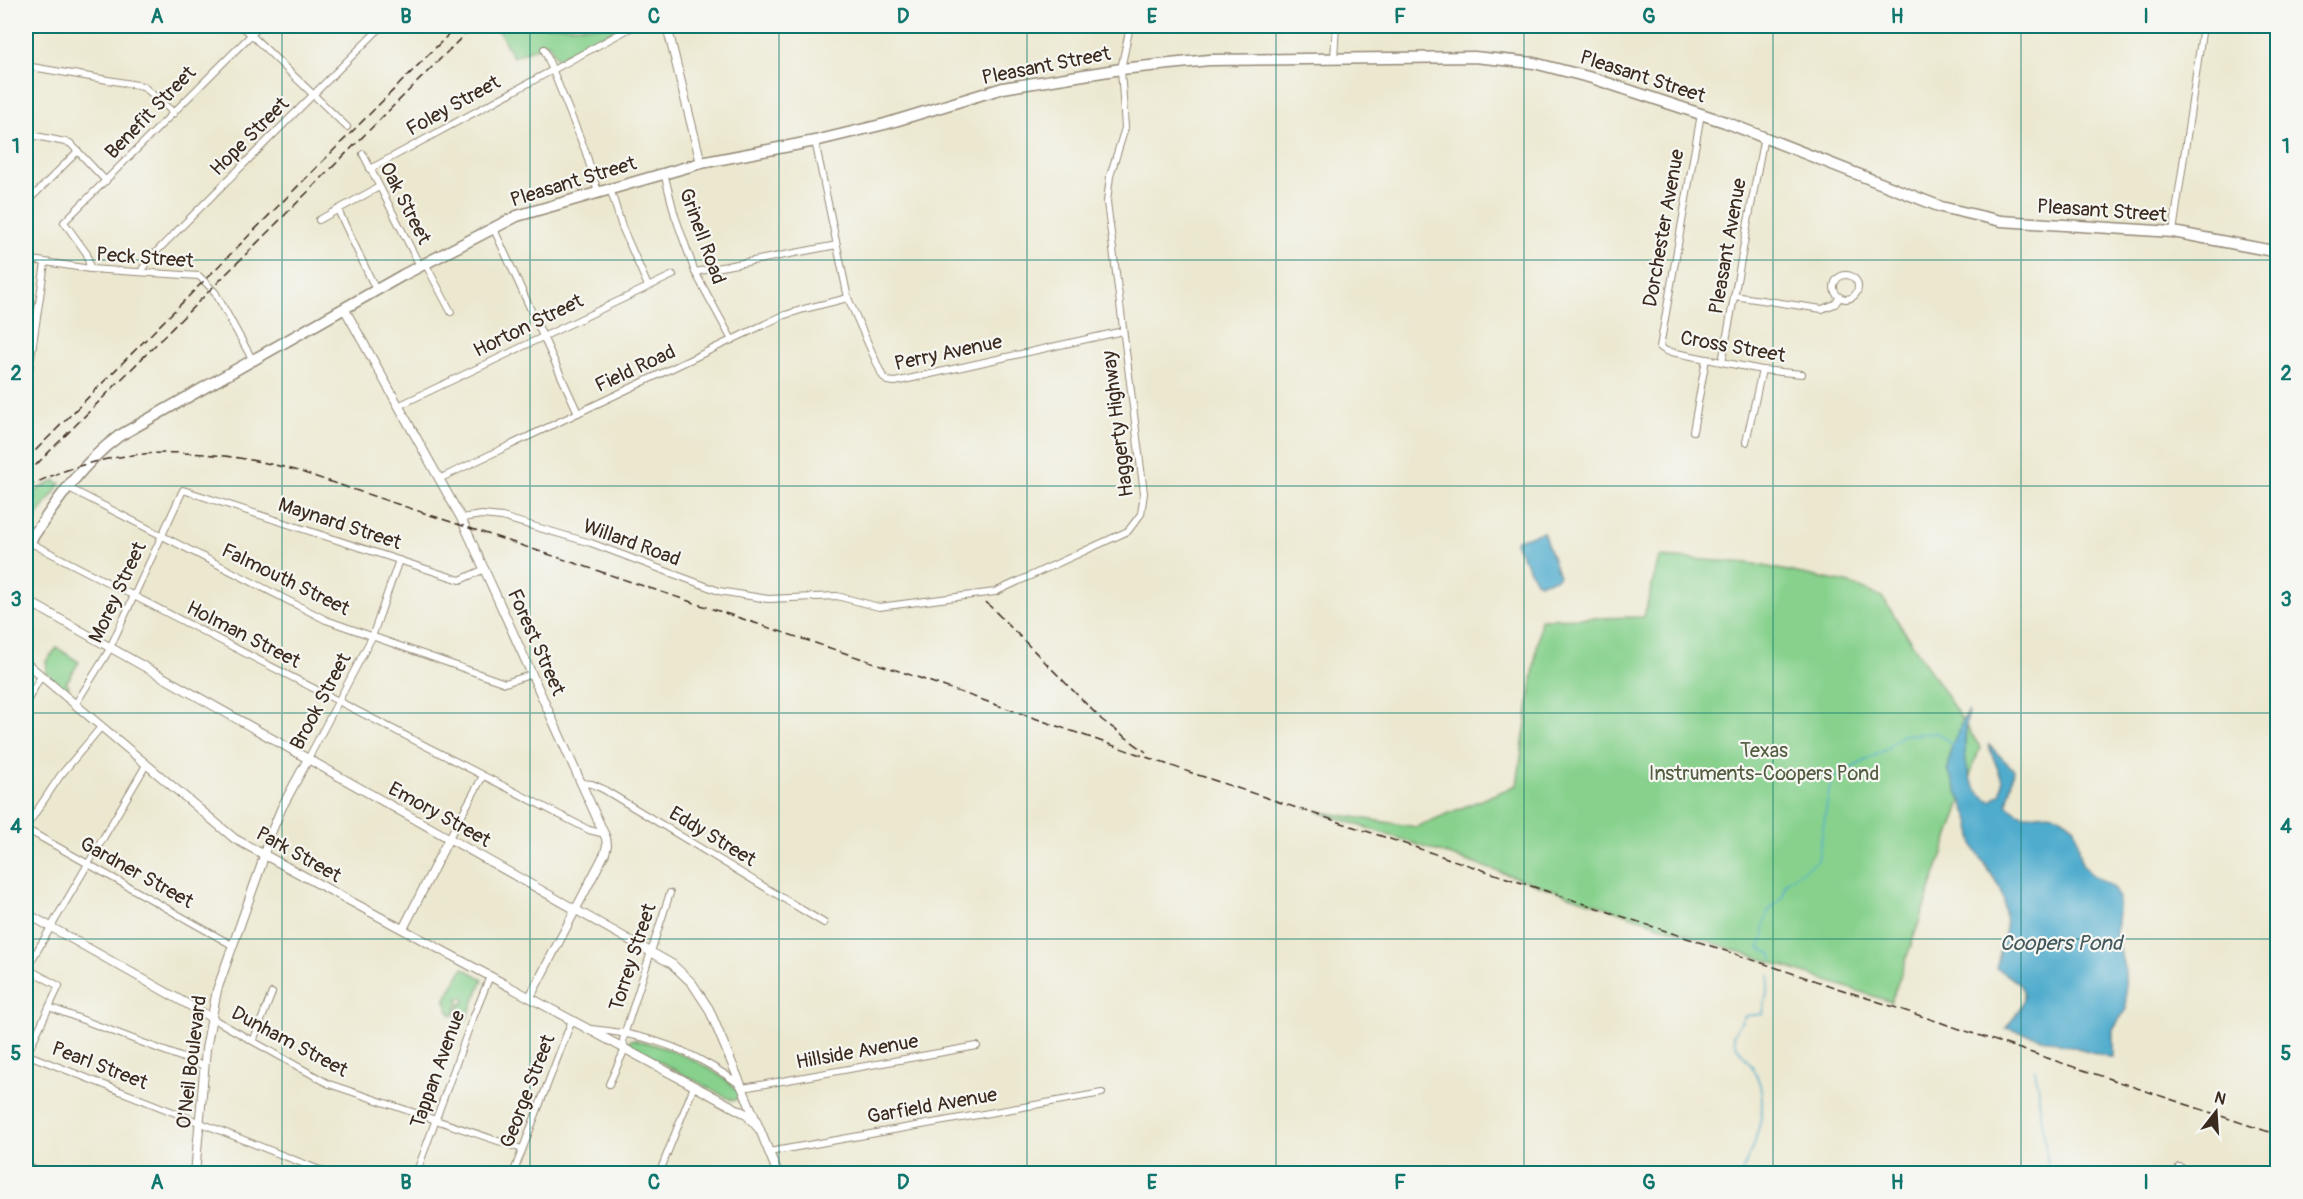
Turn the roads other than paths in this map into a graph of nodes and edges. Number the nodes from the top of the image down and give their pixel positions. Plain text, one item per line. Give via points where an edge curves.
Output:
1 (242, 26) edge
2 (260, 26) edge
3 (382, 26) edge
4 (634, 26) edge
5 (667, 26) edge
6 (1130, 26) edge
7 (1336, 26) edge
8 (2203, 26) edge
9 (251, 35) junction
10 (544, 49) dead end
11 (1334, 58) junction
12 (26, 66) edge
13 (553, 68) junction
14 (1121, 69) junction
15 (314, 95) junction
16 (174, 113) junction
17 (1701, 114) junction
18 (347, 127) dead end
19 (26, 134) edge
20 (1764, 136) junction
21 (815, 141) junction
22 (78, 151) junction
23 (363, 154) dead end
24 (701, 163) junction
25 (370, 170) junction
26 (664, 173) junction
27 (106, 181) junction
28 (379, 188) junction
29 (610, 188) junction
30 (598, 192) junction
31 (31, 198) dead end
32 (338, 210) junction
33 (320, 220) dead end
34 (493, 227) junction
35 (2173, 232) junction
36 (837, 245) junction
37 (2277, 252) edge
38 (26, 259) edge
39 (45, 263) junction
40 (422, 265) junction
41 (90, 269) junction
42 (141, 272) junction
43 (695, 272) junction
44 (673, 275) dead end
45 (648, 286) junction
46 (376, 290) junction
47 (1734, 296) junction
48 (1840, 297) junction
49 (848, 298) junction
50 (344, 308) junction
51 (451, 312) dead end
52 (1123, 331) junction
53 (542, 335) junction
54 (732, 340) junction
55 (1660, 348) joint
56 (28, 355) edge
57 (252, 359) junction
58 (1706, 359) junction
59 (1722, 362) junction
60 (1762, 370) junction
61 (1802, 374) dead end
62 (26, 391) edge
63 (398, 406) junction
64 (578, 413) junction
65 (1693, 431) dead end
66 (1746, 442) dead end
67 (439, 479) junction
68 (67, 487) junction
69 (183, 490) joint
70 (461, 519) junction
71 (162, 536) junction
72 (27, 544) edge
73 (399, 560) junction
74 (485, 569) junction
75 (134, 596) junction
76 (792, 597) joint
77 (26, 600) edge
78 (372, 636) junction
79 (110, 648) junction
80 (26, 663) edge
81 (533, 674) junction
82 (41, 676) junction
83 (338, 701) junction
84 (26, 703) edge
85 (75, 705) junction
86 (101, 727) junction
87 (308, 759) junction
88 (146, 765) junction
89 (483, 776) junction
90 (582, 783) junction
91 (26, 828) edge
92 (605, 834) junction
93 (449, 838) junction
94 (264, 855) junction
95 (88, 864) junction
96 (670, 893) dead end
97 (576, 909) junction
98 (26, 913) edge
99 (824, 923) dead end
100 (51, 928) junction
101 (403, 929) junction
102 (232, 945) junction
103 (652, 951) junction
104 (26, 968) edge
105 (490, 976) junction
106 (272, 993) dead end
107 (530, 997) junction
108 (49, 1007) junction
109 (210, 1017) junction
110 (572, 1020) junction
111 (588, 1028) junction
112 (625, 1032) junction
113 (253, 1041) junction
114 (977, 1046) dead end
115 (625, 1049) junction
116 (26, 1054) edge
117 (204, 1066) junction
118 (609, 1084) dead end
119 (694, 1086) junction
120 (744, 1090) junction
121 (1102, 1093) dead end
122 (734, 1107) junction
123 (435, 1120) junction
124 (200, 1122) junction
125 (760, 1130) junction
126 (522, 1149) junction
127 (769, 1152) junction
128 (26, 1166) edge
129 (2179, 1167) dead end
130 (46, 1173) edge
131 (195, 1173) edge
132 (330, 1173) edge
133 (417, 1173) edge
134 (513, 1173) edge
135 (659, 1173) edge
136 (778, 1173) edge
137 (2198, 1173) edge

1 - 9 street
2 - 9 street, Benefit Street
3 - 15 street, Hope Street
4 - 13 street, Foley Street
5 - 24 main road
6 - 14 street, Haggerty Highway
7 - 11 street
8 - 35 street
9 - 15 street
9 - 16 street, Benefit Street
10 - 13 street
11 - 14 highway, Pleasant Street via 1209,60
11 - 17 highway, Pleasant Street via 1474,57 1534,63
12 - 16 street via 143,86
13 - 25 street, Foley Street
13 - 30 street
14 - 21 highway, Pleasant Street via 1002,88
14 - 52 street, Haggerty Highway via 1125,128 1110,176 1107,202
15 - 18 street
15 - 42 street, Hope Street via 147,261
16 - 27 street, Benefit Street
17 - 20 highway, Pleasant Street
17 - 55 street, Dorchester Avenue
19 - 22 street via 64,140
20 - 35 highway, Pleasant Street via 1951,210 2001,221
20 - 47 street, Pleasant Avenue
21 - 24 highway, Pleasant Street
21 - 36 street, Perry Avenue
22 - 27 street
22 - 31 street
23 - 25 street, Oak Street
24 - 26 highway, Pleasant Street
25 - 28 street, Oak Street
26 - 29 highway, Pleasant Street
26 - 43 street, Grinell Road
27 - 41 street, Benefit Street via 64,222 84,249
28 - 32 street
28 - 40 street, Oak Street
29 - 30 highway, Pleasant Street
29 - 45 street
30 - 34 highway, Pleasant Street
32 - 33 street
32 - 46 street
34 - 40 highway, Pleasant Street
34 - 53 street
35 - 37 highway, Pleasant Street
36 - 43 street
36 - 49 street, Perry Avenue
38 - 39 street, Peck Street
39 - 41 street, Peck Street
39 - 56 street
40 - 46 highway, Pleasant Street
40 - 51 street, Oak Street
41 - 42 street, Peck Street
42 - 57 street, Peck Street via 203,278 216,292
43 - 54 street, Grinell Road
44 - 45 street, Horton Street
45 - 53 street, Horton Street
46 - 50 highway, Pleasant Street
47 - 48 street via 1822,309 1835,304
47 - 59 street, Pleasant Avenue
48 - 48 street via 1847,299 1856,294 1858,284 1853,277 1845,275 1835,282 1834,291
49 - 52 street, Perry Avenue via 882,376 891,382
49 - 54 street, Field Road via 792,312
50 - 57 highway, Pleasant Street
50 - 63 main road, Forest Street
52 - 76 street, Haggerty Highway via 1144,497 1139,518 1128,531 997,591 879,607 837,596
53 - 63 street, Horton Street
53 - 64 street
54 - 64 street, Field Road
55 - 58 street, Cross Street
56 - 62 street
57 - 68 highway, Pleasant Street via 118,436
58 - 59 street, Cross Street
58 - 65 street
59 - 60 street, Cross Street
60 - 61 street, Cross Street
60 - 66 street
63 - 67 main road, Forest Street
64 - 67 street, Field Road
67 - 70 main road, Forest Street
68 - 71 street, Falmouth Street
68 - 72 highway, Pleasant Street
69 - 71 street, Morey Street
69 - 73 street, Maynard Street
70 - 74 main road, Forest Street
70 - 76 street, Willard Road via 502,517 591,543 719,591 768,599
71 - 75 street, Morey Street
71 - 78 street, Falmouth Street via 326,620
72 - 75 street, Holman Street
73 - 74 street, Maynard Street via 462,580
73 - 78 street, Brook Street
74 - 81 main road, Forest Street
75 - 79 street, Morey Street
75 - 83 street, Holman Street
77 - 79 main road, Emory Street
78 - 81 street, Falmouth Street via 505,683
78 - 83 street, Brook Street
79 - 85 street, Morey Street
79 - 87 main road, Emory Street
80 - 82 main road, Park Street
81 - 90 main road, Forest Street
82 - 84 street
82 - 85 main road, Park Street
83 - 87 street, Brook Street
83 - 89 street, Holman Street
85 - 86 main road, Park Street
86 - 88 main road, Park Street
86 - 91 street via 60,776
87 - 93 main road, Emory Street
87 - 94 main road, Brook Street via 278,816
88 - 94 main road, Park Street via 231,836
88 - 95 street
89 - 92 street, Holman Street via 589,830
89 - 93 street
90 - 92 main road, Forest Street
90 - 99 street, Eddy Street via 603,789
91 - 95 street, Gardner Street
92 - 97 main road via 606,851
93 - 97 main road, Emory Street
93 - 101 main road
94 - 101 main road, Park Street
94 - 102 main road, O'Neil Boulevard
95 - 100 street
95 - 102 street, Gardner Street
96 - 103 street, Torrey Street
97 - 103 main road, Emory Street
97 - 107 main road
98 - 100 main road, Dunham Street
100 - 104 street
100 - 109 main road, Dunham Street
101 - 105 main road, Park Street
102 - 109 main road, O'Neil Boulevard
103 - 112 street, Torrey Street
103 - 120 main road, Emory Street via 681,971 702,996
104 - 108 street via 59,987
105 - 107 main road, Park Street
105 - 123 street, Tappan Avenue
106 - 113 street
107 - 110 main road, Park Street
108 - 116 street
108 - 117 street
109 - 113 street, Dunham Street
109 - 117 main road, O'Neil Boulevard
110 - 111 main road, Park Street
110 - 126 street, George Street
111 - 112 street, Park Street
111 - 115 main road, Park Street
112 - 115 street, Torrey Street
112 - 120 street, Park Street via 690,1053 732,1078
113 - 123 street, Dunham Street via 328,1084
114 - 120 street, Hillside Avenue
115 - 118 street
115 - 119 main road, Park Street
116 - 124 street, Pearl Street
117 - 124 main road, O'Neil Boulevard
119 - 122 main road, Park Street
119 - 135 street
120 - 122 main road via 742,1102
120 - 125 main road, Emory Street
121 - 127 street, Garfield Avenue
122 - 125 main road, Park Street via 750,1117
123 - 126 street, Dunham Street
123 - 133 street, Tappan Avenue
124 - 131 main road, O'Neil Boulevard
124 - 132 street, Pearl Street
125 - 127 main road, Park Street
126 - 134 street, George Street
127 - 136 main road, Park Street
128 - 130 street
129 - 137 street

